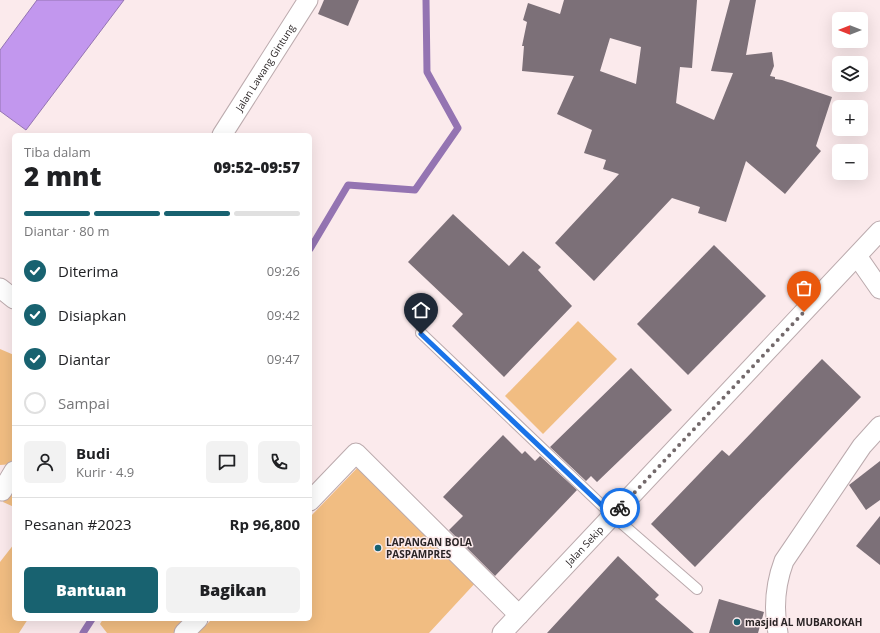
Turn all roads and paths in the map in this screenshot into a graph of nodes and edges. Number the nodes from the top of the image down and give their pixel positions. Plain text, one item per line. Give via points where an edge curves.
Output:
1 (308, 0) edge
2 (223, 133) edge
3 (880, 231) edge
4 (857, 256) junction
5 (0, 288) edge
6 (880, 289) edge
7 (12, 297) edge
8 (421, 334) dead end
9 (880, 426) edge
10 (12, 476) edge
11 (5, 494) edge
12 (312, 499) edge
13 (612, 515) junction
14 (697, 589) dead end
15 (519, 615) junction
16 (196, 621) edge
17 (184, 633) edge
18 (502, 633) edge
19 (778, 633) edge

1 - 2 street, Jalan Lawang Gintung
3 - 4 street, Jalan Sekip
4 - 6 street
4 - 13 street, Jalan Sekip
5 - 7 street
8 - 13 lane
9 - 19 street via 862,446 784,561 774,598 774,616
10 - 11 street
12 - 15 street via 356,453
13 - 14 lane
13 - 15 street, Jalan Sekip
15 - 18 street, Jalan Sekip
16 - 17 street

